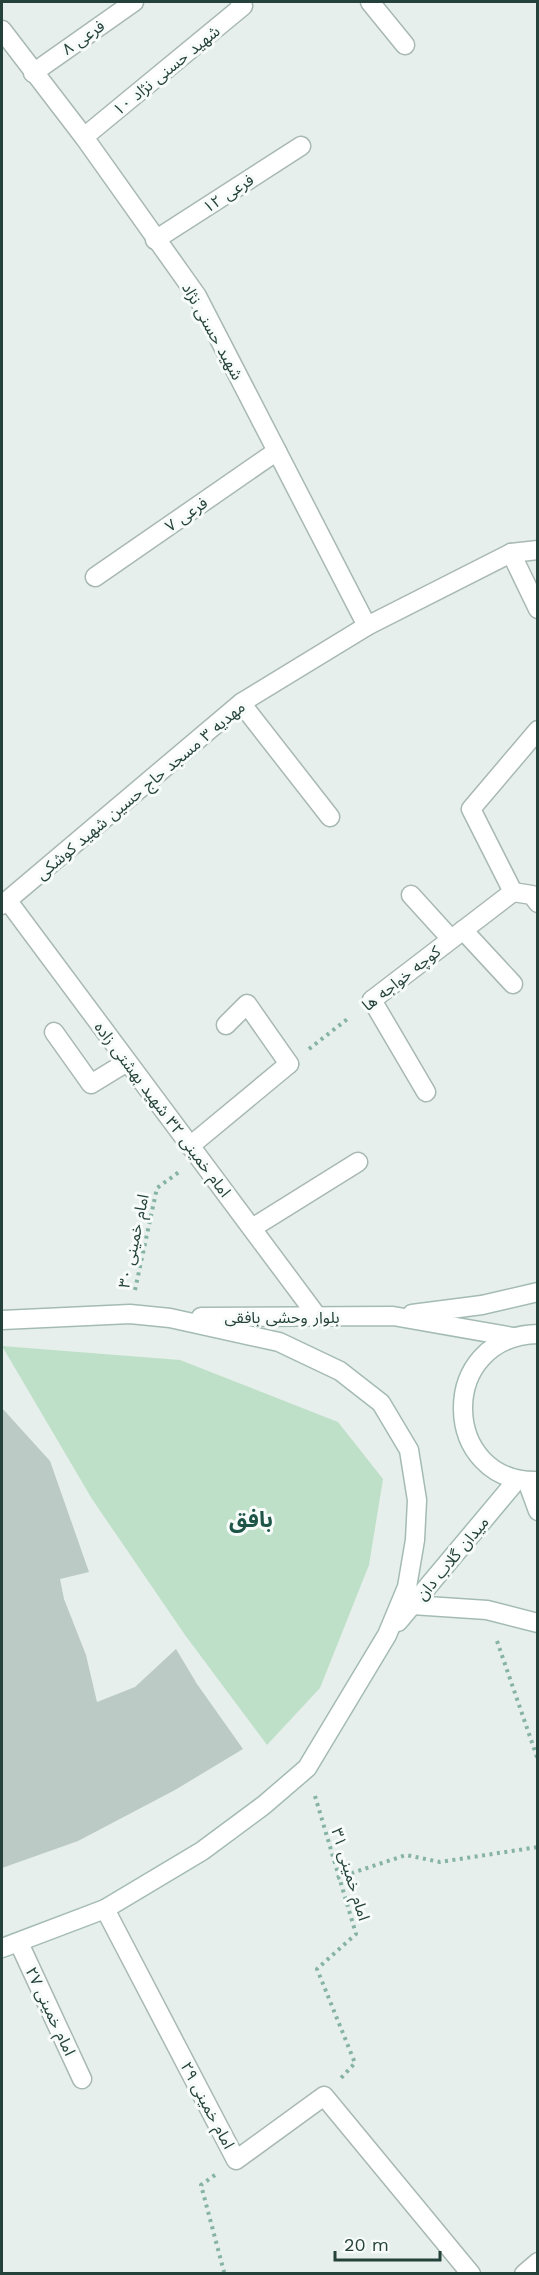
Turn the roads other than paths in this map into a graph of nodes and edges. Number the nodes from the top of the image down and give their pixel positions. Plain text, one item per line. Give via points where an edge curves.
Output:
1 (134, 2) edge
2 (370, 2) edge
3 (244, 3) edge
4 (2, 30) edge
5 (405, 45) dead end
6 (33, 74) junction
7 (84, 137) junction
8 (301, 146) dead end
9 (155, 240) junction
10 (277, 451) junction
11 (537, 550) edge
12 (511, 553) junction
13 (95, 577) dead end
14 (537, 609) edge
15 (367, 626) junction
16 (241, 703) junction
17 (537, 730) edge
18 (330, 817) dead end
19 (513, 892) junction
20 (411, 896) dead end
21 (5, 903) edge
22 (537, 903) edge
23 (457, 934) junction
24 (513, 984) dead end
25 (226, 1025) dead end
26 (54, 1032) dead end
27 (127, 1062) junction
28 (426, 1092) dead end
29 (194, 1152) junction
30 (358, 1162) dead end
31 (252, 1228) junction
32 (537, 1292) edge
33 (317, 1316) junction
34 (393, 1316) junction
35 (171, 1317) junction
36 (2, 1320) edge
37 (537, 1324) edge
38 (524, 1335) edge
39 (527, 1481) edge
40 (537, 1511) edge
41 (412, 1605) junction
42 (537, 1623) edge
43 (387, 1635) junction
44 (105, 1909) junction
45 (19, 1943) junction
46 (2, 1948) edge
47 (82, 2079) dead end
48 (537, 2262) edge
49 (471, 2274) edge
50 (525, 2274) edge

1 - 6 street, فرعی ۸
2 - 5 street
3 - 7 street, شهید حسنی نژاد ۱۰
4 - 6 street, شهید حسنی نژاد
6 - 7 street, شهید حسنی نژاد
7 - 9 street, شهید حسنی نژاد
8 - 9 street, فرعی ۱۲
9 - 10 street, شهید حسنی نژاد via 197,296
10 - 13 street, فرعی ۷
10 - 15 street, شهید حسنی نژاد
11 - 12 street, مهدیه ۳ مسجد حاج حسین شهید کوشکی
12 - 14 street
12 - 15 street, مهدیه ۳ مسجد حاج حسین شهید کوشکی
15 - 16 street, مهدیه ۳ مسجد حاج حسین شهید کوشکی
16 - 18 street
16 - 21 street, مهدیه ۳ مسجد حاج حسین شهید کوشکی
17 - 19 street via 471,809
19 - 22 street via 532,896
19 - 23 street, کوچه خواجه ها
20 - 23 street
21 - 27 street, امام خمینی ۳۲ شهید بهشتی زاده
23 - 24 street
23 - 28 street, کوچه خواجه ها via 372,1000
25 - 29 street via 247,1004 289,1064
26 - 27 street via 91,1084
27 - 29 street, امام خمینی ۳۲ شهید بهشتی زاده
29 - 31 street, امام خمینی ۳۲ شهید بهشتی زاده
30 - 31 street
31 - 33 street, امام خمینی ۳۲ شهید بهشتی زاده
32 - 34 street, بلوار وحشی بافقی via 482,1305
33 - 34 street, بلوار وحشی بافقی
33 - 35 street, بلوار وحشی بافقی
34 - 38 street, بلوار وحشی بافقی
35 - 36 street via 130,1314
35 - 43 street via 279,1342 340,1371 381,1403 409,1450 417,1500 407,1587
37 - 38 street
38 - 39 street via 492,1348 475,1364 464,1386 461,1410 466,1433 477,1454 495,1470
39 - 40 street
39 - 41 street, میدان گلاب دان
41 - 42 street via 487,1610
41 - 43 street, میدان گلاب دان
43 - 44 street via 307,1768 202,1851
44 - 45 street
44 - 49 street, امام خمینی ۲۹ via 236,2160 324,2096
45 - 46 street
45 - 47 street, امام خمینی ۲۷
48 - 50 street

